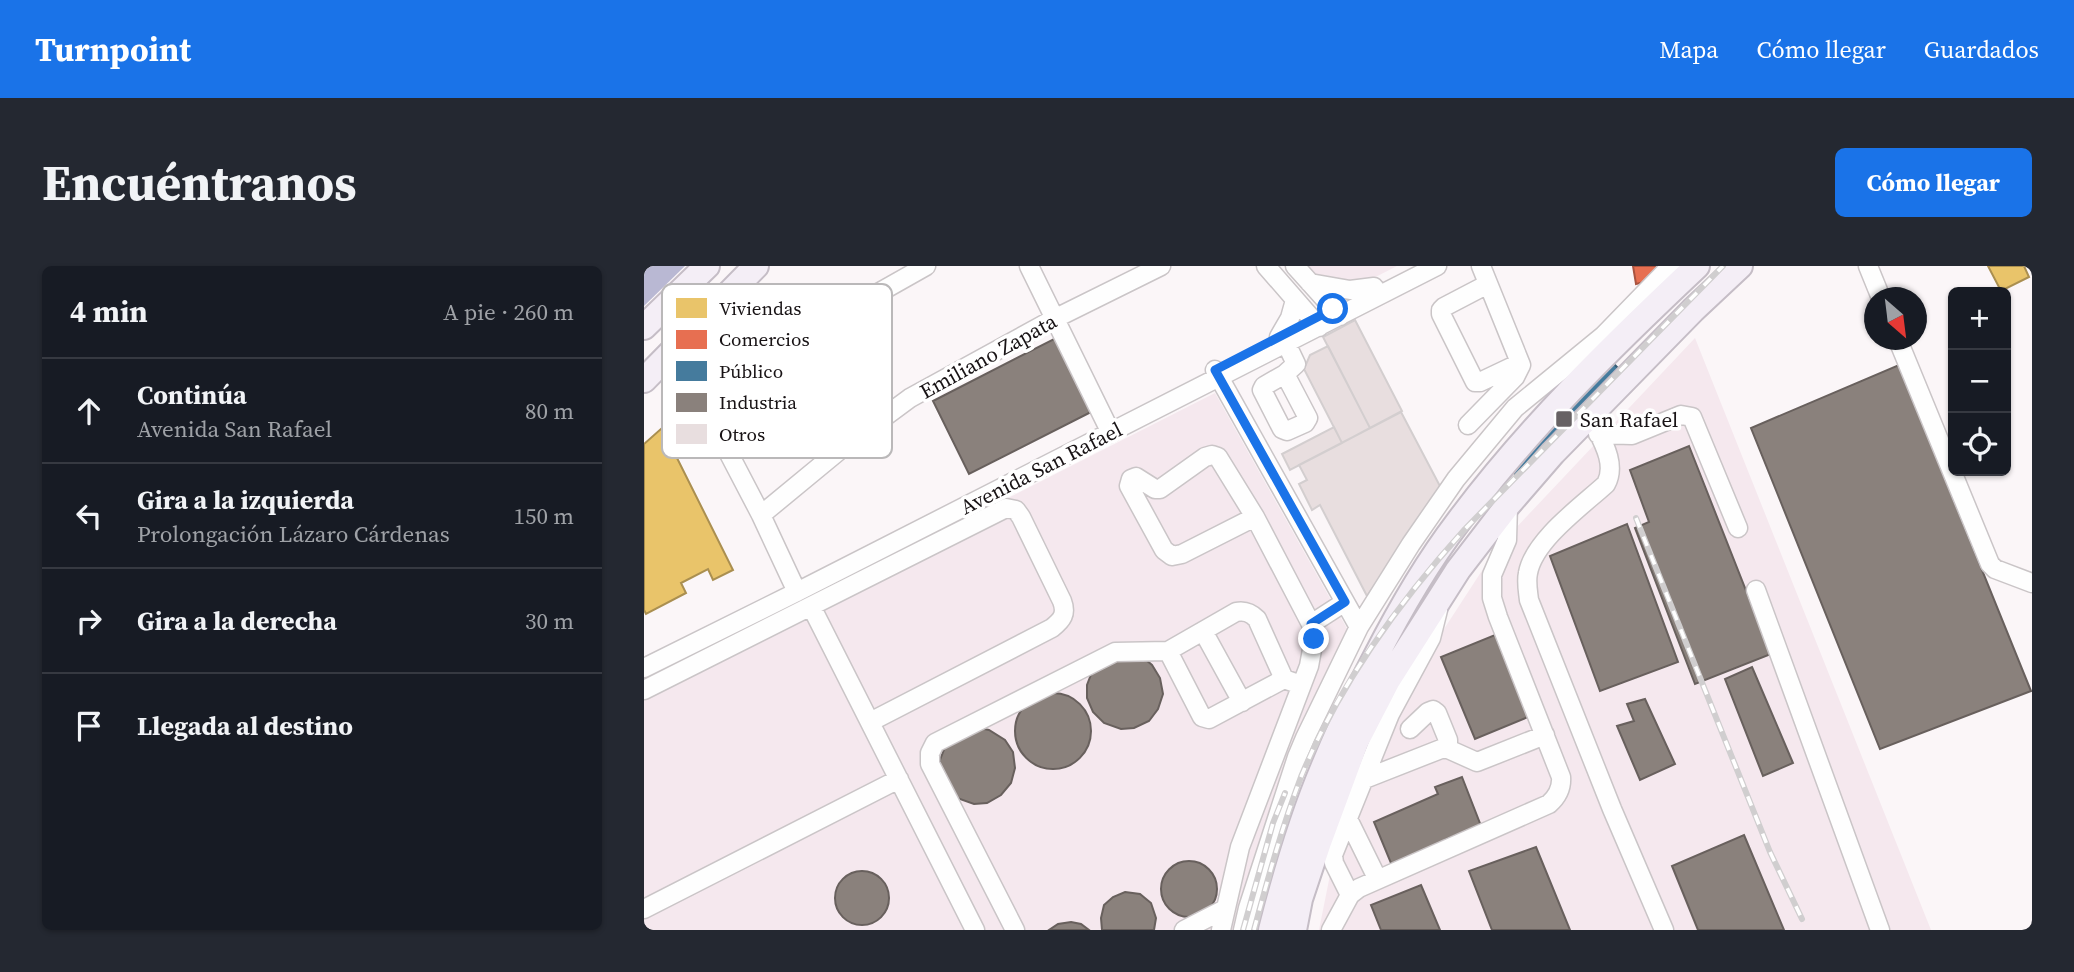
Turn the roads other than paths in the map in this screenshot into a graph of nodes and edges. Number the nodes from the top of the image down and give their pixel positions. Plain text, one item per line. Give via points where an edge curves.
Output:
1 (707, 266) edge
2 (756, 266) edge
3 (926, 266) edge
4 (1029, 266) edge
5 (1161, 266) edge
6 (1266, 266) edge
7 (1295, 266) edge
8 (1437, 266) edge
9 (1481, 266) edge
10 (1671, 266) edge
11 (1697, 266) edge
12 (1729, 266) edge
13 (1740, 266) edge
14 (1868, 266) edge
15 (1409, 267) edge
16 (1310, 283) junction
17 (688, 284) edge
18 (738, 284) edge
19 (892, 284) edge
20 (1488, 284) junction
21 (1374, 287) junction
22 (1877, 287) edge
23 (1295, 300) junction
24 (662, 310) edge
25 (1693, 310) junction
26 (1337, 312) junction
27 (1054, 319) junction
28 (1315, 323) junction
29 (644, 327) edge
30 (1603, 335) junction
31 (1283, 340) junction
32 (1902, 350) edge
33 (662, 362) edge
34 (1520, 363) junction
35 (1217, 374) junction
36 (1285, 374) dead end
37 (644, 380) edge
38 (1559, 402) junction
39 (892, 411) edge
40 (1468, 425) dead end
41 (1594, 425) junction
42 (1109, 429) junction
43 (732, 458) edge
44 (830, 458) edge
45 (1508, 505) junction
46 (761, 515) junction
47 (1255, 517) junction
48 (1738, 528) dead end
49 (2032, 583) edge
50 (795, 587) junction
51 (1756, 590) dead end
52 (1439, 599) junction
53 (1345, 602) junction
54 (811, 606) junction
55 (1311, 624) junction
56 (1359, 628) junction
57 (1203, 631) junction
58 (1168, 651) junction
59 (644, 656) edge
60 (644, 668) edge
61 (1284, 679) junction
62 (1301, 685) junction
63 (644, 690) edge
64 (1242, 702) junction
65 (870, 722) junction
66 (1410, 729) dead end
67 (1545, 735) junction
68 (1448, 749) junction
69 (899, 779) junction
70 (1362, 780) junction
71 (1347, 817) junction
72 (1377, 878) junction
73 (1350, 895) junction
74 (644, 909) edge
75 (1225, 909) junction
76 (975, 930) edge
77 (1016, 930) edge
78 (1184, 930) edge
79 (1221, 930) edge
80 (1243, 930) edge
81 (1271, 930) edge
82 (1294, 930) edge
83 (1331, 930) edge
84 (1664, 930) edge
85 (1880, 930) edge

1 - 17 highway
2 - 18 highway
3 - 19 street
4 - 27 street
5 - 27 street, Emiliano Zapata
6 - 23 street
7 - 16 street
8 - 26 street, Avenida San Rafael
9 - 20 street
10 - 30 street
11 - 38 highway
12 - 25 highway
13 - 25 highway
14 - 22 street
15 - 21 street, Avenida San Rafael
16 - 21 street via 1350,290
16 - 26 street
20 - 34 street
20 - 34 street via 1444,307 1441,314 1475,382
21 - 26 street, Avenida San Rafael
23 - 28 street
23 - 31 street
24 - 29 highway
25 - 41 highway
26 - 28 street, Avenida San Rafael
27 - 39 street, Emiliano Zapata
27 - 42 street
28 - 31 street, Avenida San Rafael
30 - 38 highway
30 - 56 street via 1500,424 1432,513
31 - 35 street, Avenida San Rafael
31 - 36 street via 1296,364
32 - 49 street via 1990,564
33 - 37 highway
34 - 40 street via 1515,377
35 - 42 street, Avenida San Rafael
35 - 53 street
38 - 81 highway via 1457,523 1392,624 1323,768
41 - 45 highway via 1553,453
41 - 48 street via 1632,435 1681,415 1692,416
41 - 84 street via 1611,467 1610,477 1535,554 1528,571 1529,600
42 - 50 street, Avenida San Rafael
43 - 46 street
44 - 46 street, Emiliano Zapata
45 - 52 highway
45 - 67 street via 1508,532 1493,571 1492,598
46 - 50 street
47 - 47 street via 1172,556 1164,550 1129,486 1136,477 1160,489 1212,455 1218,457
47 - 55 street
50 - 59 street, Avenida San Rafael
50 - 60 street, Avenida San Rafael
51 - 85 street
52 - 70 street via 1431,638 1392,708
52 - 82 highway via 1356,742 1315,853
53 - 55 street
53 - 56 street
54 - 63 street
54 - 65 street
54 - 65 street via 1002,510 1016,510 1021,517 1062,601 1063,617 1052,628
55 - 62 street via 1313,653
56 - 80 street via 1297,757
57 - 58 street
57 - 61 street via 1236,611 1252,614
57 - 64 street
58 - 64 street via 1202,717 1209,719
58 - 77 street via 1124,650 1108,655 935,743 929,753 930,764
61 - 62 street
61 - 64 street
62 - 75 street via 1244,835
65 - 69 street
66 - 68 street via 1433,710
67 - 68 street via 1477,762
67 - 72 street via 1560,777 1560,789 1549,804
68 - 70 street
69 - 74 street
69 - 76 street
70 - 71 street
71 - 72 street
71 - 73 street via 1333,858
72 - 73 street
73 - 83 street
75 - 78 street
75 - 79 street

